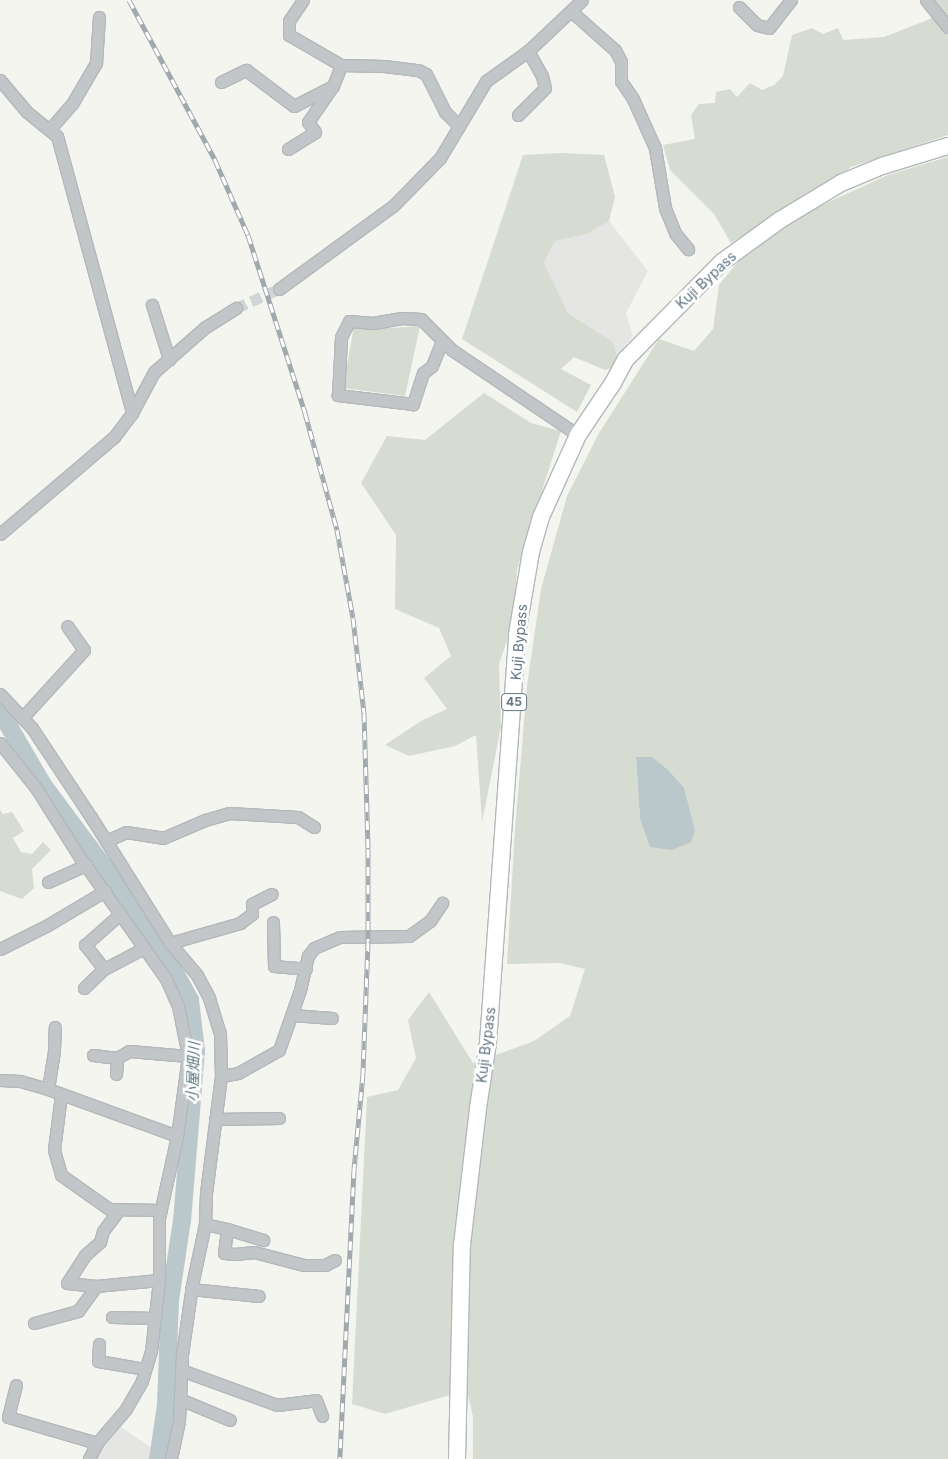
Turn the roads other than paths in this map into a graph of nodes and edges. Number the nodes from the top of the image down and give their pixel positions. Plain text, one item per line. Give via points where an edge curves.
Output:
1 (582, 0) edge
2 (791, 0) edge
3 (926, 0) edge
4 (301, 1) edge
5 (739, 7) dead end
6 (572, 12) junction
7 (99, 17) dead end
8 (948, 28) edge
9 (528, 52) junction
10 (341, 65) junction
11 (0, 80) edge
12 (221, 82) dead end
13 (333, 86) junction
14 (518, 114) dead end
15 (458, 126) junction
16 (50, 129) junction
17 (948, 146) edge
18 (288, 149) dead end
19 (688, 249) dead end
20 (279, 289) tunnel mouth
21 (152, 305) dead end
22 (236, 308) tunnel mouth
23 (442, 341) junction
24 (169, 359) junction
25 (132, 413) junction
26 (578, 435) junction
27 (2, 529) edge
28 (68, 626) dead end
29 (0, 694) edge
30 (22, 718) junction
31 (0, 743) edge
32 (314, 827) dead end
33 (106, 841) junction
34 (86, 865) junction
35 (48, 882) dead end
36 (105, 892) junction
37 (272, 894) dead end
38 (442, 903) dead end
39 (120, 914) junction
40 (273, 922) dead end
41 (170, 943) junction
42 (144, 948) junction
43 (0, 949) edge
44 (104, 969) junction
45 (306, 969) junction
46 (84, 988) dead end
47 (292, 1015) junction
48 (332, 1018) dead end
49 (55, 1027) dead end
50 (93, 1055) dead end
51 (188, 1056) junction
52 (117, 1058) junction
53 (116, 1074) dead end
54 (221, 1076) junction
55 (0, 1080) edge
56 (48, 1089) junction
57 (61, 1095) junction
58 (278, 1118) dead end
59 (215, 1119) junction
60 (177, 1136) junction
61 (119, 1210) junction
62 (161, 1210) junction
63 (205, 1224) junction
64 (227, 1229) junction
65 (263, 1240) dead end
66 (335, 1260) dead end
67 (159, 1280) junction
68 (96, 1286) junction
69 (191, 1290) junction
70 (259, 1296) dead end
71 (112, 1317) dead end
72 (155, 1318) junction
73 (34, 1324) dead end
74 (99, 1344) dead end
75 (145, 1369) junction
76 (181, 1370) junction
77 (16, 1385) dead end
78 (180, 1399) junction
79 (322, 1416) dead end
80 (230, 1420) dead end
81 (97, 1443) junction
82 (89, 1459) edge
83 (171, 1459) edge
84 (457, 1459) edge

1 - 6 street
2 - 5 street via 769,28 757,24
3 - 8 street
4 - 10 street via 288,22 289,35
6 - 9 street
6 - 19 street via 615,50 621,62 621,81 633,99 655,148 665,208 675,233
7 - 16 street via 96,63 72,104
9 - 14 street via 545,88
9 - 15 street via 486,81
10 - 13 street
10 - 15 street via 384,66 426,74 445,112
11 - 16 street via 27,112
12 - 13 street via 246,70 294,106
13 - 18 street via 308,122 315,132
15 - 20 street via 440,158 393,206
16 - 25 street via 57,136
17 - 26 highway, Kuji Bypass / 45 via 882,166 841,184 742,246 702,281 626,359
21 - 24 street
22 - 24 street via 204,328
23 - 23 street via 421,319 402,318 373,323 349,321 341,337 338,395 413,404 422,373 432,366
23 - 26 street
24 - 25 street via 154,372
25 - 27 street via 114,437
26 - 84 highway, Kuji Bypass / 45 via 542,517 531,552 517,634 488,1043 462,1245
28 - 30 street via 84,650
29 - 30 street
30 - 33 street via 32,728
31 - 34 street via 36,788
32 - 33 street via 298,817 229,814 205,820 163,838 126,832
33 - 41 street
34 - 35 street
34 - 36 street
36 - 39 street
36 - 43 street
37 - 41 street via 252,904 252,914 240,923
38 - 45 street via 430,921 409,936 340,937 314,948 308,956
39 - 42 street
39 - 44 street via 85,945
40 - 45 street via 274,966
41 - 54 street via 197,975 214,1011 220,1033
42 - 44 street
42 - 51 street via 166,979 178,1006
44 - 46 street
45 - 47 street
47 - 48 street
47 - 54 street via 279,1050 238,1073
49 - 56 street
50 - 52 street
51 - 52 street via 129,1051
51 - 60 street
52 - 53 street
54 - 59 street
55 - 56 street via 20,1081
56 - 57 street
57 - 60 street
57 - 61 street via 54,1150 60,1176 95,1202
58 - 59 street
59 - 63 street
60 - 62 street
61 - 62 street
61 - 68 street via 103,1232 100,1242 85,1255 67,1283
62 - 67 street
63 - 64 street
63 - 69 street
64 - 65 street
64 - 66 street via 224,1253 254,1252 304,1266 326,1266
67 - 68 street
67 - 72 street
68 - 73 street via 78,1311
69 - 70 street
69 - 76 street
71 - 72 street
72 - 75 street
74 - 75 street via 98,1361
75 - 81 street via 126,1409
76 - 78 street
76 - 79 street via 277,1405 316,1400
77 - 81 street via 8,1417
78 - 80 street
78 - 83 street
81 - 82 street

